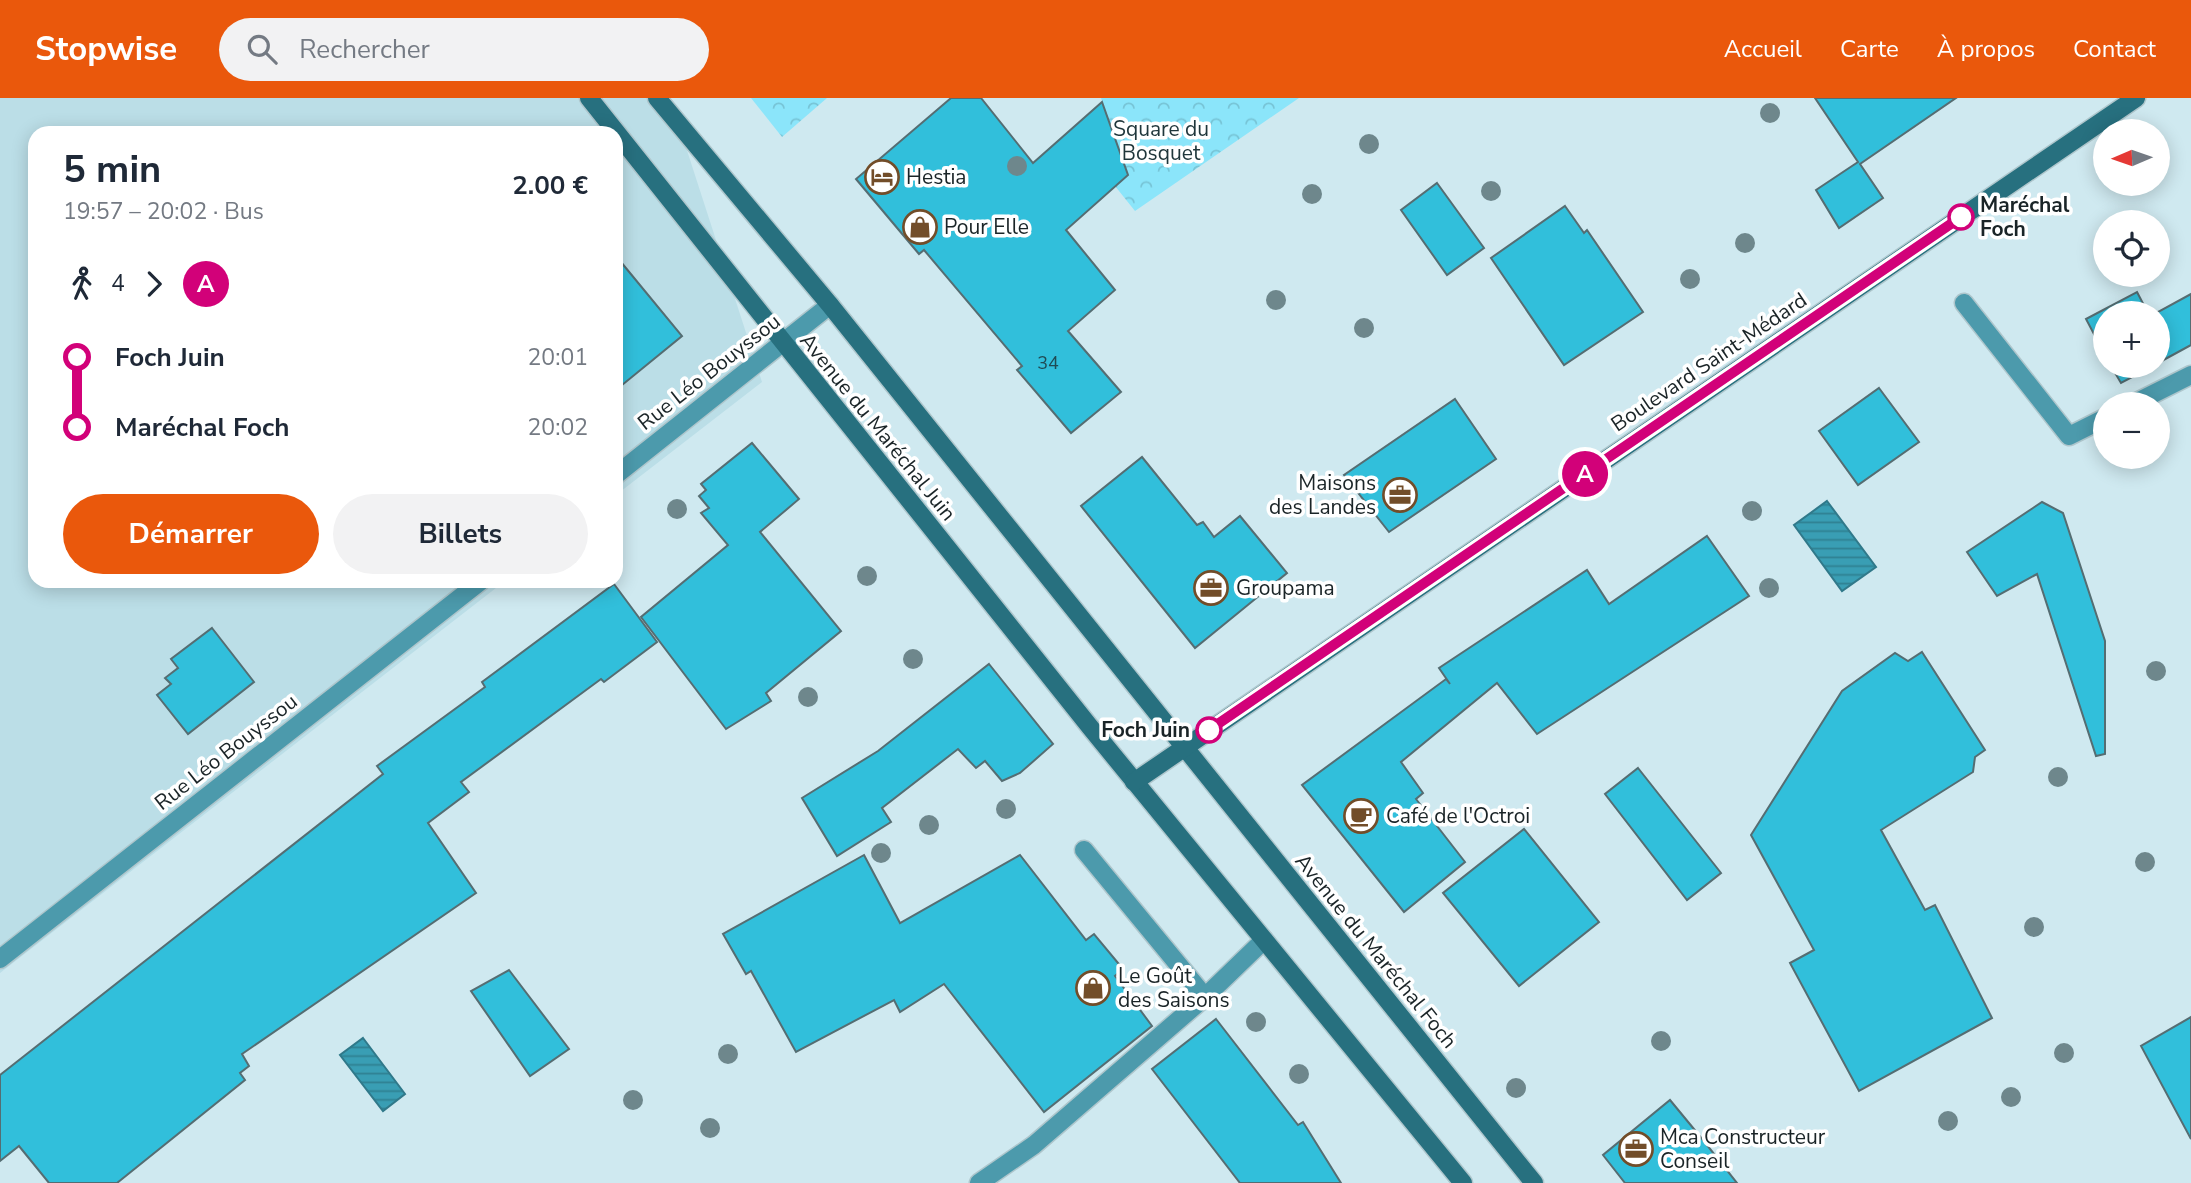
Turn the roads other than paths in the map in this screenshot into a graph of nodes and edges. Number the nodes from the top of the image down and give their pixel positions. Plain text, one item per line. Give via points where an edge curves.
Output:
1 (589, 98) edge
2 (657, 98) edge
3 (2136, 98) edge
4 (611, 126) edge
5 (623, 142) edge
6 (1964, 303) dead end
7 (830, 305) junction
8 (782, 345) junction
9 (2191, 375) edge
10 (2157, 392) edge
11 (2093, 424) edge
12 (623, 470) edge
13 (472, 588) edge
14 (1184, 747) junction
15 (1134, 782) junction
16 (1084, 850) dead end
17 (1264, 940) junction
18 (0, 959) edge
19 (1205, 997) junction
20 (979, 1183) edge
21 (1463, 1183) edge
22 (1534, 1183) edge

1 - 4 main road, Avenue du Maréchal Juin
2 - 7 main road, Avenue du Maréchal Juin
3 - 14 main road, Boulevard Saint-Médard
5 - 8 main road, Avenue du Maréchal Juin
6 - 11 street via 2069,436
7 - 8 street, Rue Léo Bouyssou
7 - 14 main road, Avenue du Maréchal Juin
8 - 12 street, Rue Léo Bouyssou
8 - 15 main road, Avenue du Maréchal Juin
9 - 10 street
13 - 18 street, Rue Léo Bouyssou
14 - 15 main road, Boulevard Saint-Médard
14 - 22 main road, Avenue du Maréchal Foch
15 - 17 main road
16 - 19 street
17 - 19 street
17 - 21 main road
19 - 20 street via 1034,1145

